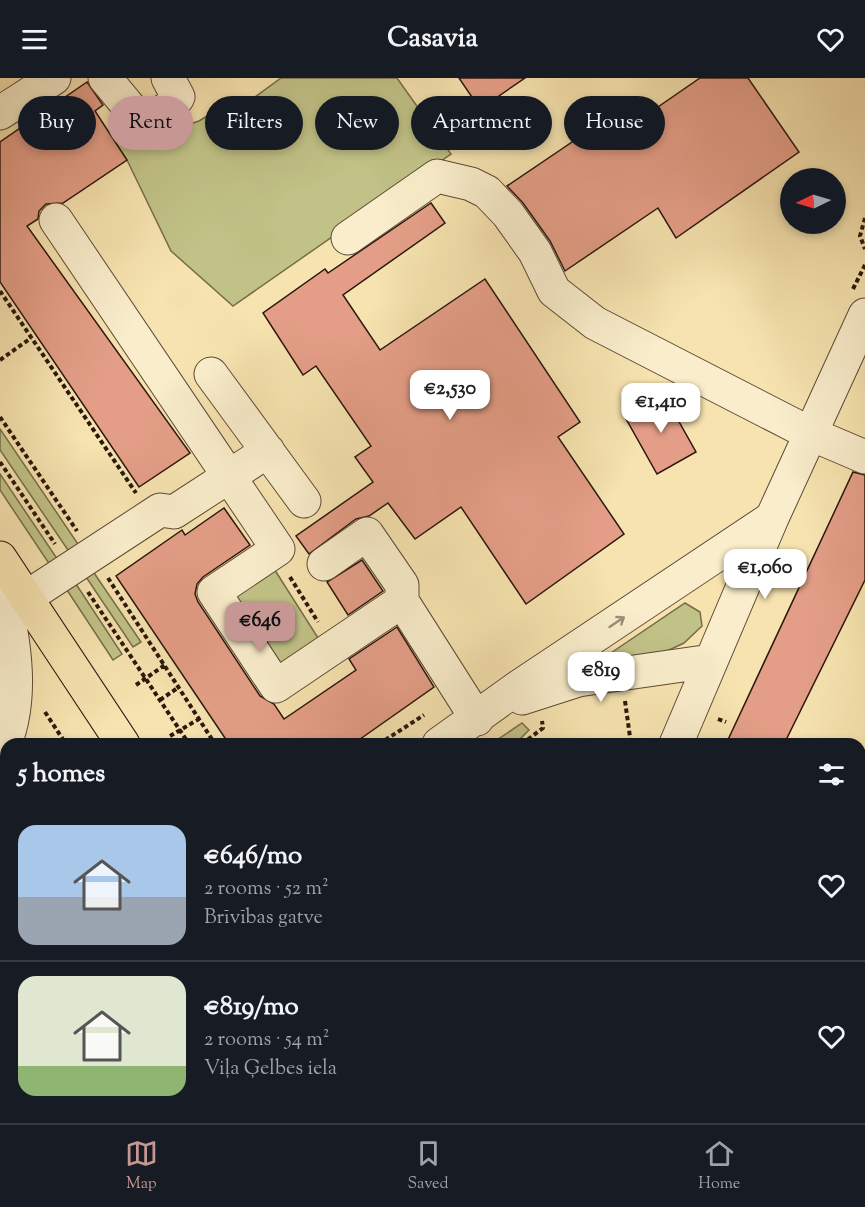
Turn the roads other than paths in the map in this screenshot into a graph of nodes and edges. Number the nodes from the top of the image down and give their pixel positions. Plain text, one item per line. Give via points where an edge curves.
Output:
1 (54, 78) edge
2 (105, 78) edge
3 (168, 78) edge
4 (0, 112) edge
5 (56, 220) dead end
6 (348, 238) dead end
7 (857, 305) edge
8 (211, 374) dead end
9 (811, 434) junction
10 (268, 451) junction
11 (865, 457) edge
12 (228, 477) junction
13 (304, 501) dead end
14 (772, 518) junction
15 (0, 558) edge
16 (324, 564) dead end
17 (0, 575) edge
18 (27, 597) junction
19 (402, 601) junction
20 (711, 661) junction
21 (473, 708) junction
22 (8, 738) edge
23 (119, 738) edge
24 (445, 738) edge
25 (679, 738) edge

1 - 4 street
2 - 3 street via 139,119 148,119 175,103 178,97
5 - 12 street
6 - 9 street via 437,176 471,184 487,192 508,214 535,252 554,291 595,323
7 - 9 street
8 - 10 street
9 - 11 street
9 - 14 street
10 - 12 street
10 - 13 street
12 - 18 street via 174,512 160,510
12 - 19 street via 278,549 214,592 276,686
14 - 20 street
21 -> 14 street via 520,686
15 - 18 highway
16 - 19 street via 367,534 402,585
17 - 22 street via 14,644 16,688
18 - 23 highway
19 - 21 street
20 - 21 street via 578,680
20 - 25 street
21 - 24 street

